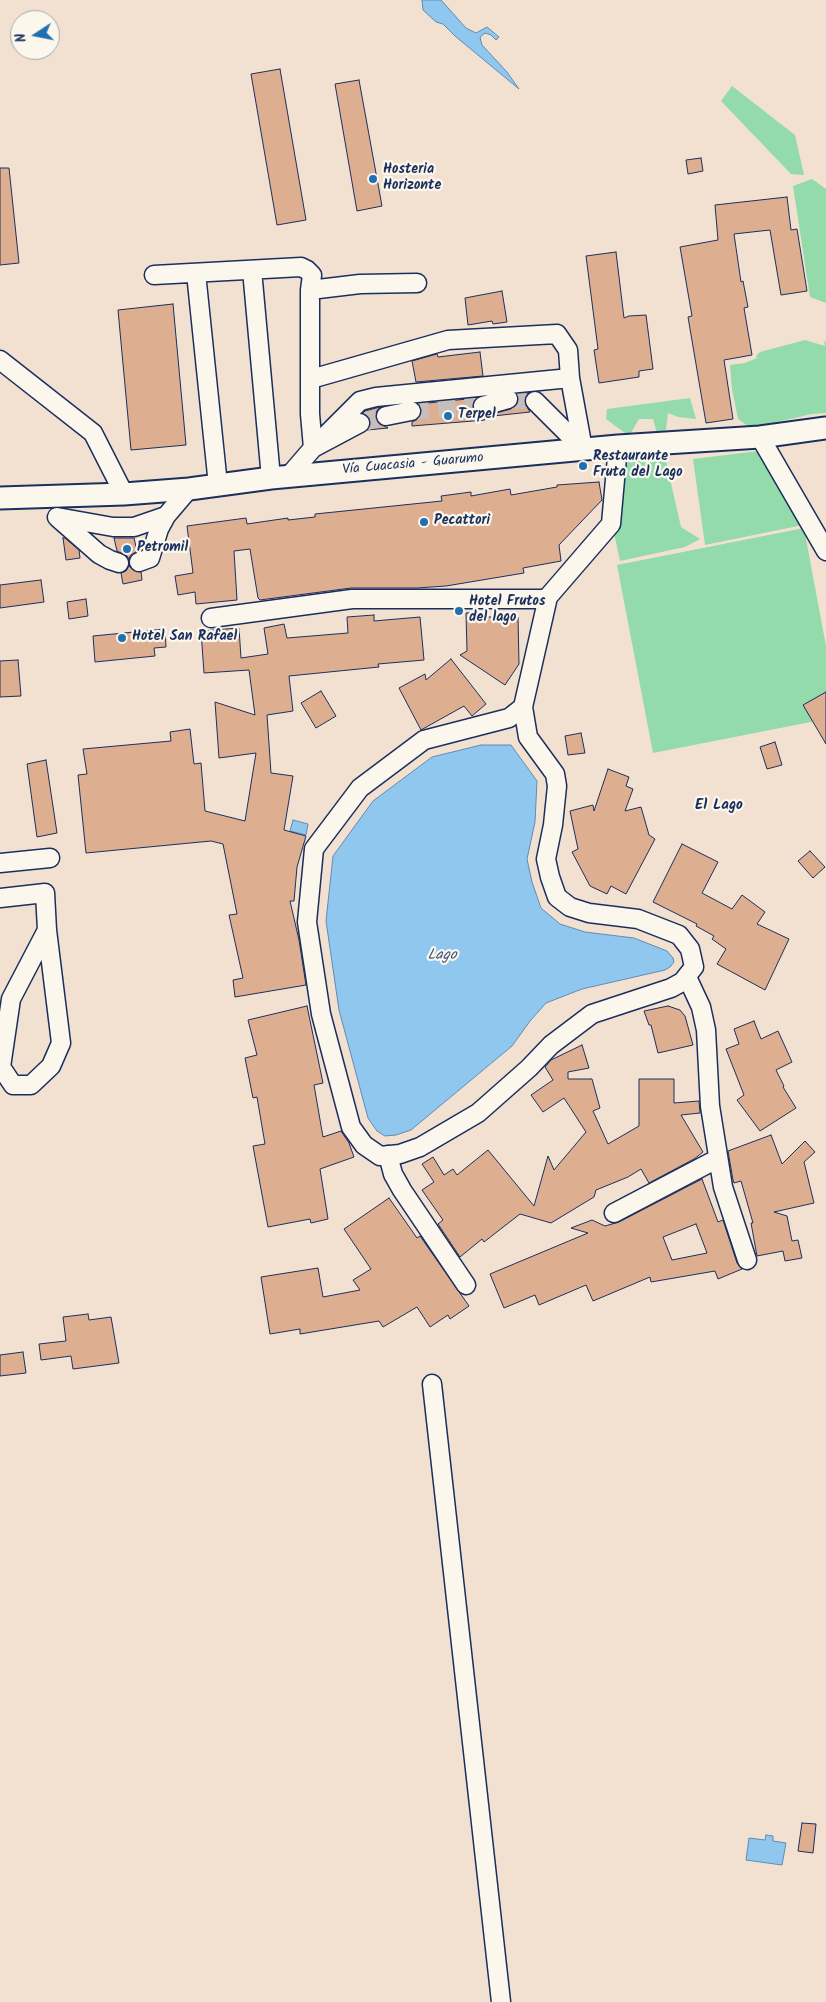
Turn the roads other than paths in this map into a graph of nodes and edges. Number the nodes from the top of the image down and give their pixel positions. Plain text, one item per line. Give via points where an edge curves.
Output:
1 (252, 270) junction
2 (196, 273) junction
3 (154, 275) dead end
4 (417, 284) dead end
5 (310, 290) junction
6 (0, 360) edge
7 (570, 378) junction
8 (311, 379) junction
9 (508, 399) tunnel mouth
10 (535, 401) tunnel mouth
11 (483, 406) tunnel mouth
12 (411, 411) tunnel mouth
13 (386, 416) tunnel mouth
14 (360, 424) tunnel mouth
15 (826, 428) edge
16 (760, 437) junction
17 (618, 446) junction
18 (313, 448) junction
19 (583, 449) junction
20 (280, 478) junction
21 (218, 485) junction
22 (188, 489) junction
23 (124, 494) junction
24 (0, 498) edge
25 (39, 498) junction
26 (166, 516) junction
27 (57, 518) junction
28 (826, 551) edge
29 (139, 562) dead end
30 (119, 563) dead end
31 (548, 599) junction
32 (211, 618) dead end
33 (522, 707) junction
34 (50, 858) dead end
35 (0, 863) edge
36 (0, 898) edge
37 (48, 930) junction
38 (687, 977) junction
39 (388, 1155) junction
40 (718, 1159) junction
41 (614, 1213) dead end
42 (747, 1260) dead end
43 (466, 1285) dead end
44 (432, 1384) dead end
45 (501, 2002) edge

1 - 2 street
1 - 5 street via 301,267 312,275
1 - 20 street
2 - 3 street
2 - 21 street
4 - 5 street via 360,284
5 - 8 street
6 - 23 street via 93,433
7 - 8 street via 568,350 557,334 448,340
7 - 18 street via 360,401
7 - 19 street
8 - 18 street
9 - 11 street
10 - 19 street
12 - 13 street
14 - 18 street
15 - 16 main road, Vía Cuacasia - Guarumo
16 - 17 main road, Vía Cuacasia - Guarumo
16 - 28 street
17 - 19 main road, Vía Cuacasia - Guarumo
17 - 31 street via 612,524
18 - 20 street
19 - 20 main road, Vía Cuacasia - Guarumo
20 - 21 main road, Vía Cuacasia - Guarumo
21 - 22 main road, Vía Cuacasia - Guarumo
22 - 23 main road, Vía Cuacasia - Guarumo
22 - 26 street
23 - 25 main road, Vía Cuacasia - Guarumo
24 - 25 main road, Vía Cuacasia - Guarumo
25 - 27 street
26 - 27 street via 134,527
26 - 29 street via 150,558
27 - 30 street via 100,554
31 - 32 street via 352,599
31 - 33 street
33 - 38 street via 528,737 555,774 553,825 546,859 557,897 570,907 589,914 638,920 679,935 690,949 694,967
33 - 39 street via 509,718 424,740 360,788 314,850 308,922 321,1014 351,1126 364,1145 380,1156
34 - 35 street
36 - 37 street via 45,893
37 - 37 street via 61,1043 51,1066 32,1086 13,1085 1,1067 11,999
38 - 39 street via 671,988 592,1014 551,1045 478,1113 420,1147
38 - 40 street via 701,1007 706,1030 710,1106
39 - 43 street via 402,1190
40 - 41 street
40 - 42 street via 723,1187
44 - 45 street

